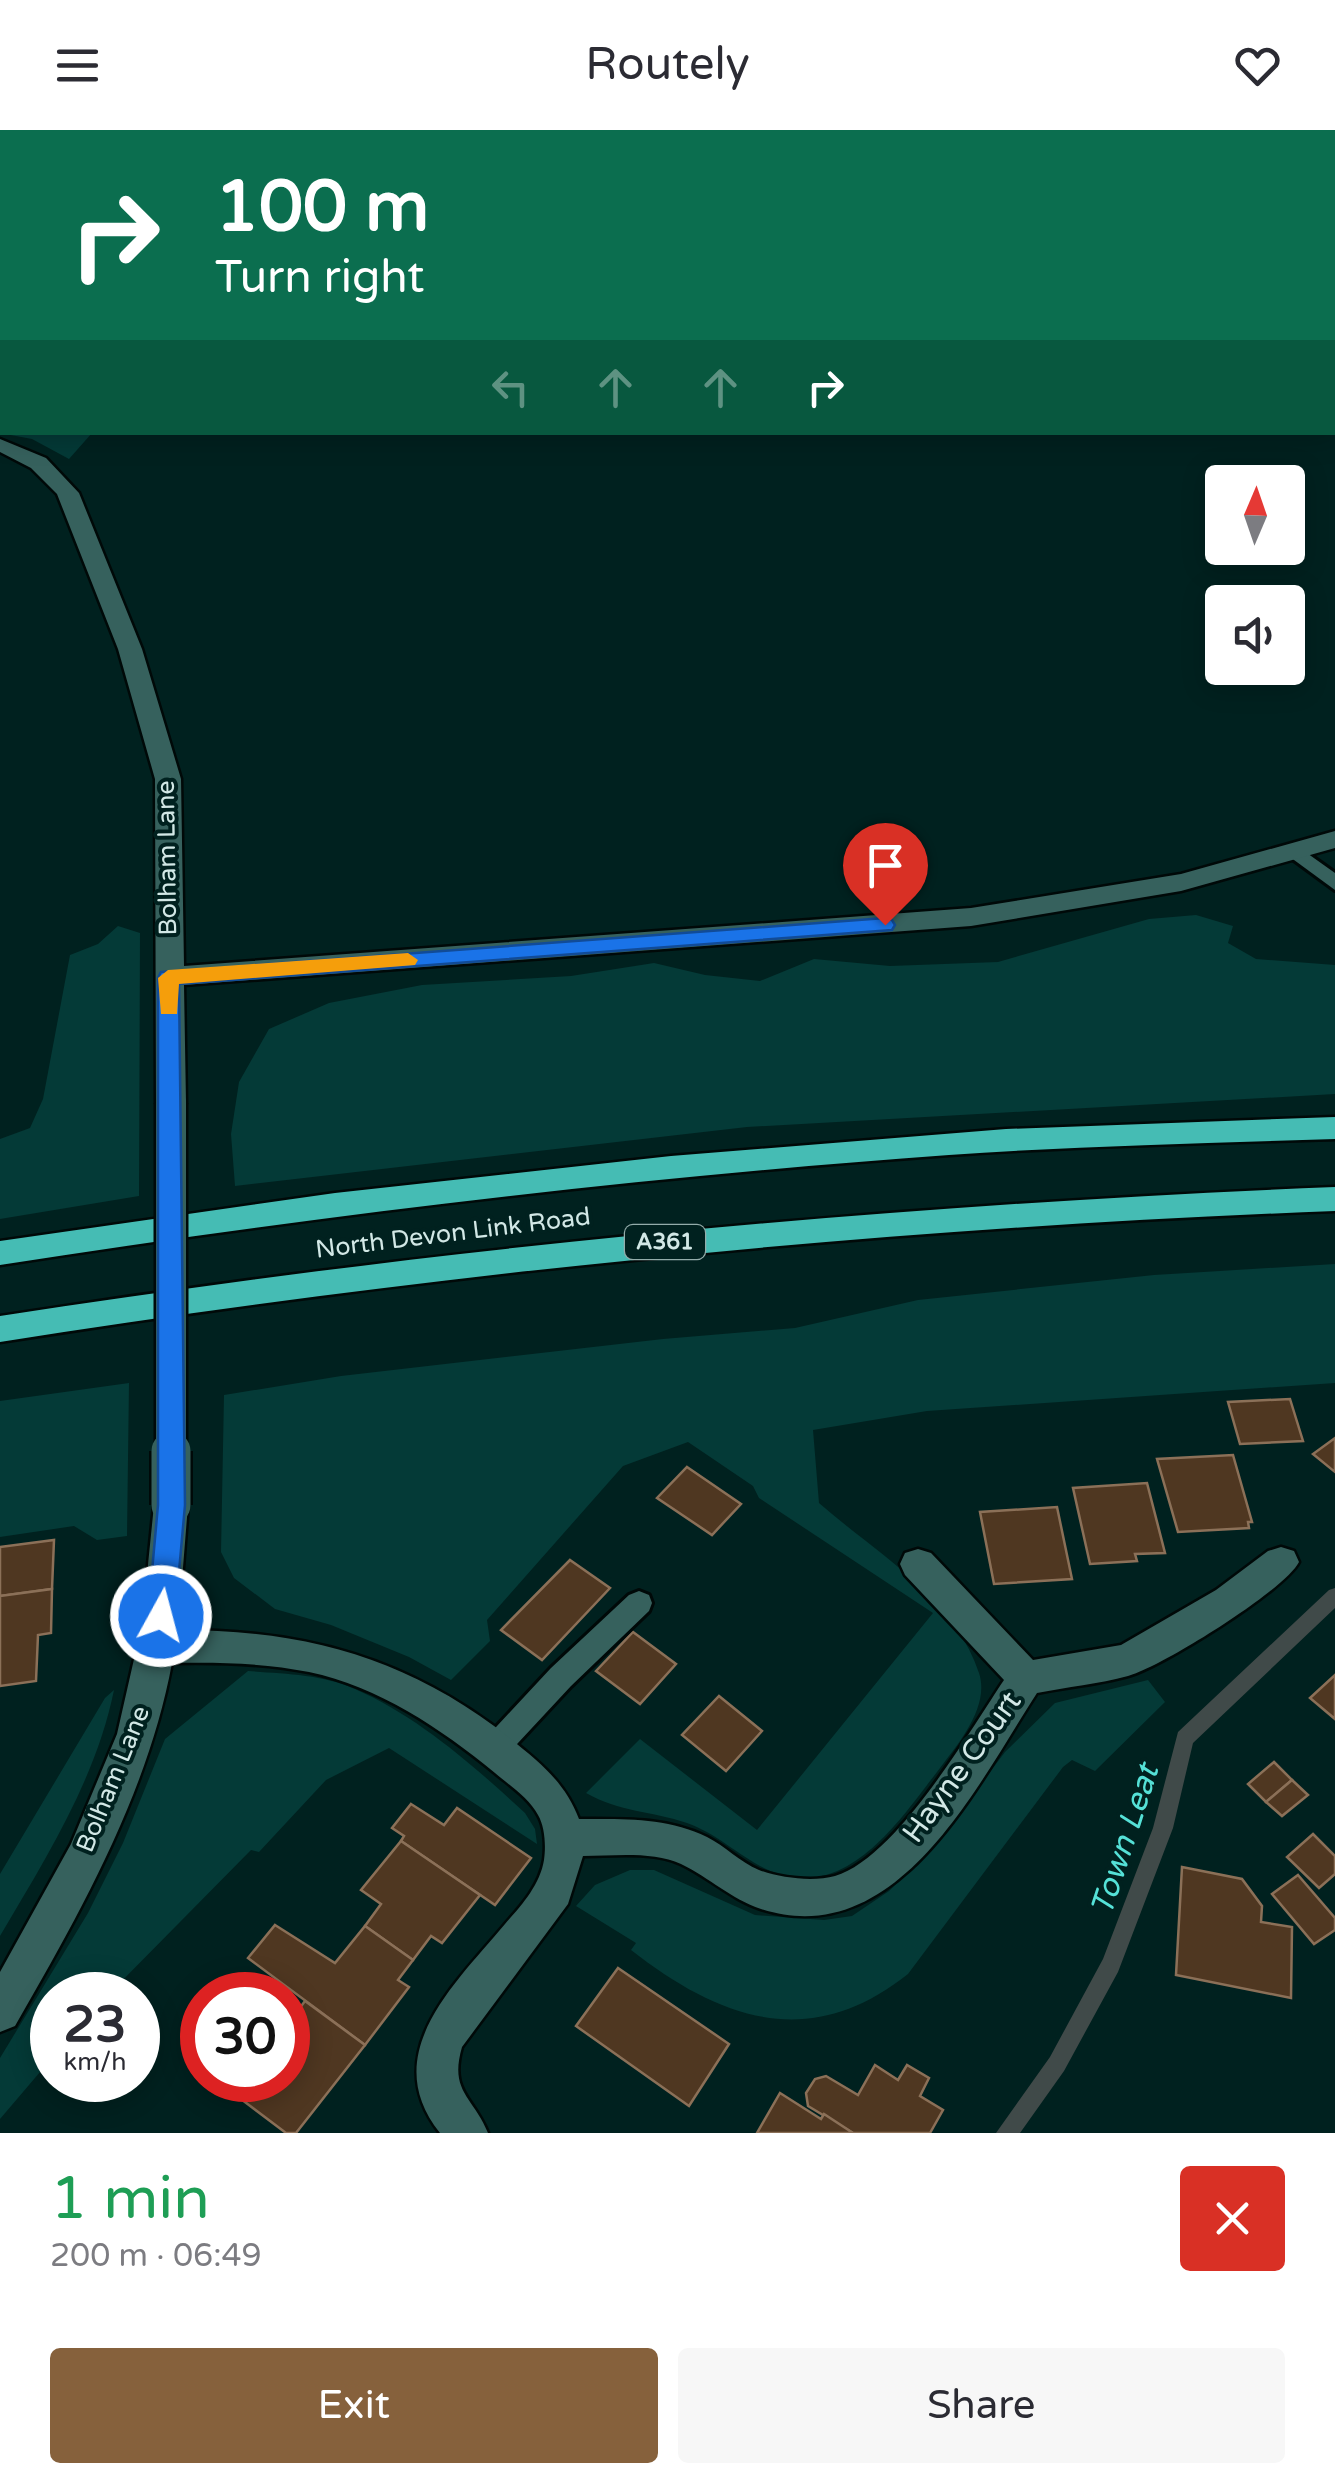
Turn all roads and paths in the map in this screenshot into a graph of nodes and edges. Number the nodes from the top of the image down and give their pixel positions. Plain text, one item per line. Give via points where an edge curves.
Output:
1 (0, 445) edge
2 (1335, 839) edge
3 (1297, 852) junction
4 (1335, 883) edge
5 (168, 978) junction
6 (1335, 1128) edge
7 (1335, 1199) edge
8 (0, 1253) edge
9 (0, 1329) edge
10 (1281, 1562) dead end
11 (918, 1564) dead end
12 (639, 1603) dead end
13 (158, 1647) junction
14 (1026, 1678) junction
15 (494, 1748) junction
16 (562, 1837) junction
17 (0, 2011) edge
18 (467, 2133) edge

1 - 5 street, Bolham Lane via 52,470 68,493 152,714 168,778
2 - 3 street
3 - 4 lane
3 - 5 street via 1169,886 985,916
5 - 13 street, Bolham Lane, bridge via 172,1505
6 - 8 highway, North Devon Link Road via 899,1148 668,1169 370,1200
7 - 9 highway, North Devon Link Road / A361 via 1135,1205 685,1239 367,1274
10 - 14 street, Hayne Court via 1128,1660
11 - 14 street, Hayne Court
12 - 15 lane
13 - 15 street via 250,1646 314,1657 416,1696
13 - 17 street, Bolham Lane via 140,1718 92,1838
14 - 16 street, Hayne Court via 896,1858 840,1894 808,1897 748,1885 679,1844
15 - 16 street via 556,1808
16 - 18 street via 563,1865 550,1896 458,2016 435,2058 439,2095

